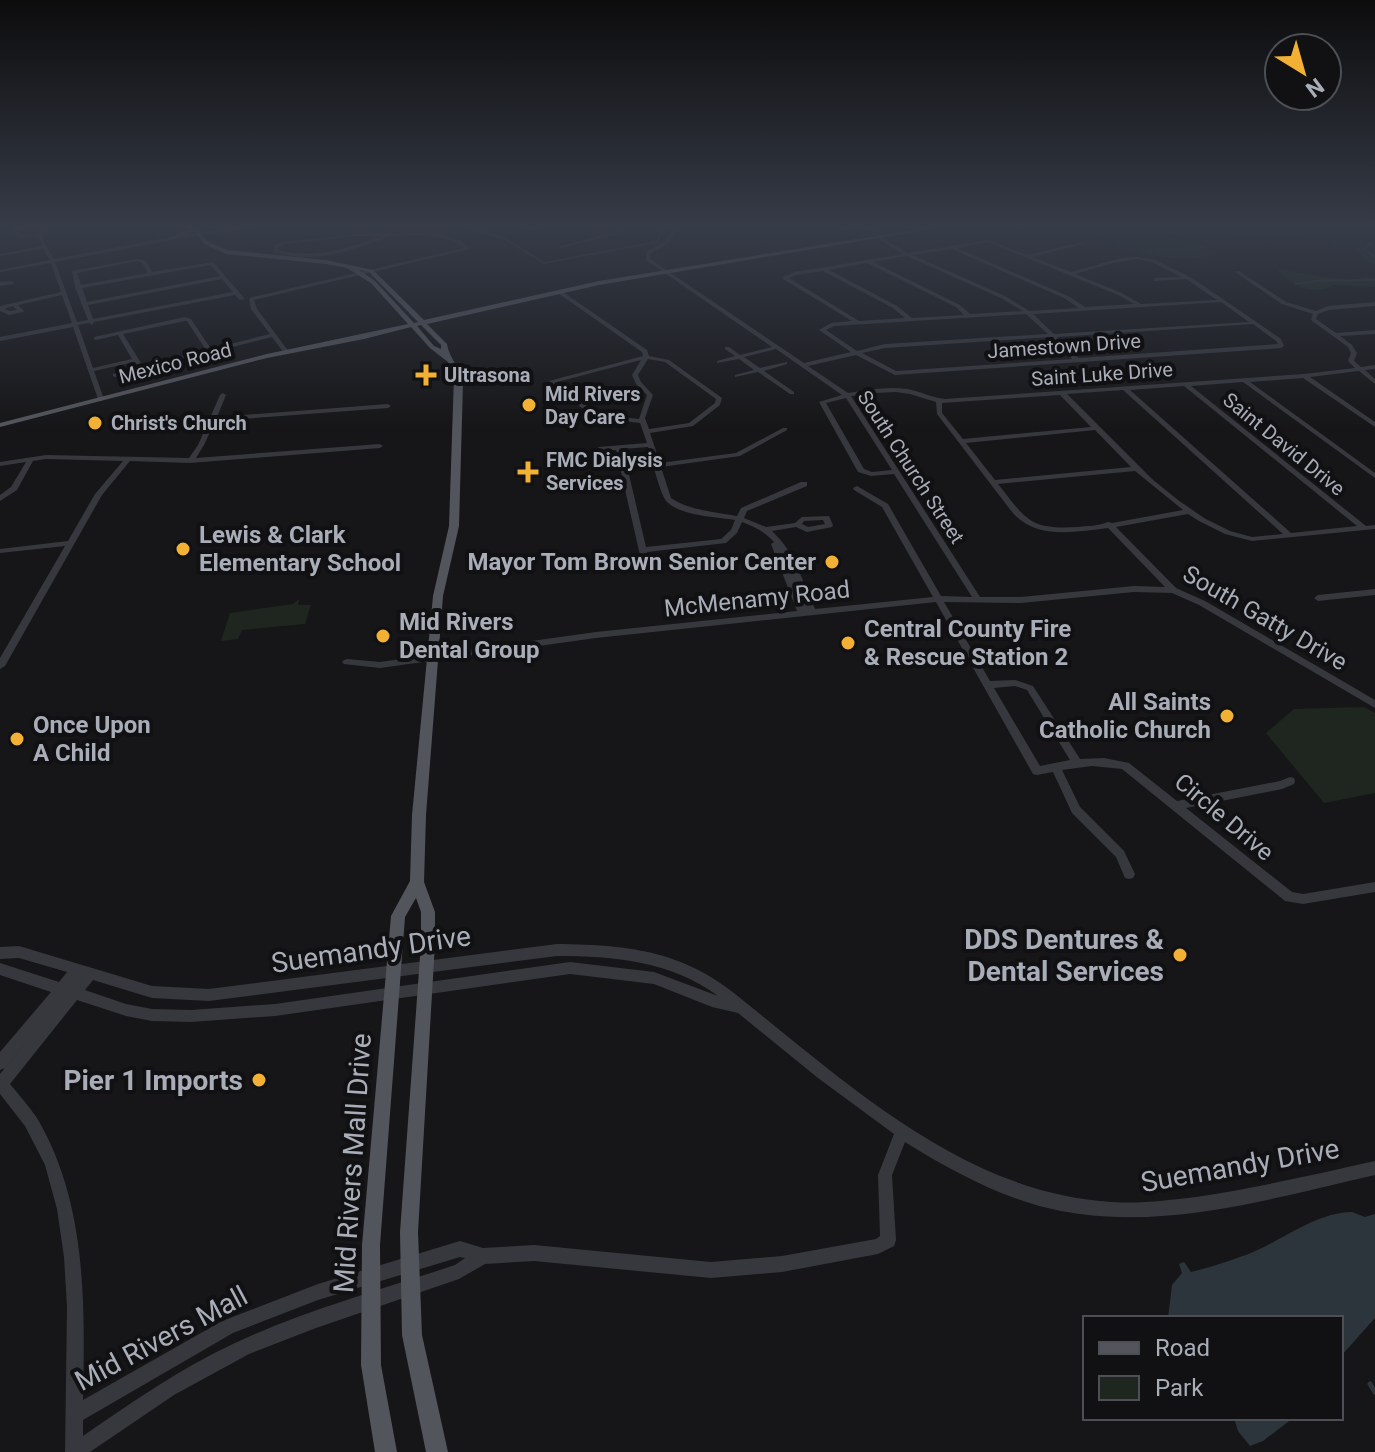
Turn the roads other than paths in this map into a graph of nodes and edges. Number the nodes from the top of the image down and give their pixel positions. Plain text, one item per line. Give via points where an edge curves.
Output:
1 (63, 293) joint
2 (80, 293) edge
3 (143, 293) edge
4 (236, 293) joint
5 (282, 293) edge
6 (380, 293) edge
7 (393, 293) edge
8 (557, 293) edge
9 (561, 293) edge
10 (695, 293) edge
11 (807, 293) edge
12 (869, 293) edge
13 (931, 293) edge
14 (992, 293) edge
15 (1056, 293) edge
16 (1113, 293) edge
17 (1207, 293) edge
18 (1268, 293) edge
19 (251, 300) junction
20 (242, 301) junction
21 (1219, 301) junction
22 (85, 304) junction
23 (1375, 304) edge
24 (1140, 305) junction
25 (0, 309) edge
26 (254, 309) junction
27 (1084, 309) junction
28 (1026, 312) junction
29 (1316, 313) junction
30 (969, 316) junction
31 (910, 319) junction
32 (423, 322) junction
33 (858, 322) junction
34 (92, 323) junction
35 (1253, 323) junction
36 (411, 325) junction
37 (75, 326) junction
38 (1375, 332) edge
39 (120, 333) junction
40 (273, 335) junction
41 (1051, 335) junction
42 (1335, 335) junction
43 (96, 338) dead end
44 (0, 339) edge
45 (777, 347) junction
46 (727, 348) dead end
47 (210, 351) junction
48 (853, 351) junction
49 (286, 352) junction
50 (445, 353) junction
51 (646, 357) junction
52 (740, 357) junction
53 (135, 360) junction
54 (1078, 361) junction
55 (719, 362) dead end
56 (785, 363) dead end
57 (805, 365) junction
58 (1375, 367) edge
59 (141, 369) junction
60 (91, 370) junction
61 (760, 370) junction
62 (1359, 370) junction
63 (115, 375) dead end
64 (737, 376) dead end
65 (1304, 376) junction
66 (1244, 380) junction
67 (1375, 382) edge
68 (1185, 384) junction
69 (1125, 389) junction
70 (610, 390) dead end
71 (792, 393) dead end
72 (1062, 393) junction
73 (223, 395) dead end
74 (848, 396) junction
75 (101, 399) junction
76 (576, 401) junction
77 (939, 401) junction
78 (388, 406) dead end
79 (214, 419) junction
80 (643, 421) junction
81 (0, 425) edge
82 (1375, 425) edge
83 (1099, 428) junction
84 (785, 429) dead end
85 (647, 431) junction
86 (961, 441) junction
87 (650, 445) junction
88 (380, 446) dead end
89 (619, 447) junction
90 (599, 449) dead end
91 (31, 459) junction
92 (128, 459) junction
93 (190, 461) junction
94 (0, 464) edge
95 (657, 465) junction
96 (1139, 468) junction
97 (896, 472) junction
98 (1375, 476) edge
99 (994, 482) junction
100 (804, 484) dead end
101 (857, 488) dead end
102 (0, 499) edge
103 (1190, 511) junction
104 (739, 517) junction
105 (1108, 524) junction
106 (797, 525) dead end
107 (1375, 527) edge
108 (1364, 528) junction
109 (771, 532) junction
110 (1289, 535) junction
111 (70, 543) junction
112 (643, 550) junction
113 (0, 551) edge
114 (645, 562) dead end
115 (1173, 590) junction
116 (1375, 592) edge
117 (977, 598) junction
118 (1318, 598) dead end
119 (940, 599) junction
120 (808, 614) junction
121 (434, 658) junction
122 (347, 662) dead end
123 (0, 666) edge
124 (988, 685) junction
125 (1375, 704) edge
126 (1078, 764) junction
127 (1056, 767) junction
128 (1290, 781) dead end
129 (1175, 806) junction
130 (1129, 874) dead end
131 (417, 882) junction
132 (1375, 887) edge
133 (0, 953) edge
134 (426, 967) junction
135 (0, 969) edge
136 (394, 971) junction
137 (83, 973) junction
138 (424, 987) junction
139 (69, 991) junction
140 (392, 992) junction
141 (740, 1007) junction
142 (0, 1063) edge
143 (0, 1083) edge
144 (902, 1131) junction
145 (1375, 1168) edge
146 (483, 1256) junction
147 (410, 1262) junction
148 (371, 1275) junction
149 (411, 1289) junction
150 (370, 1303) junction
151 (74, 1415) junction
152 (74, 1452) edge
153 (386, 1452) edge
154 (437, 1452) edge

1 - 25 street via 14,304 21,311
1 - 37 street
2 - 22 street
3 - 22 street
4 - 20 street
4 - 34 street
5 - 19 street
6 - 36 main road
7 - 32 main road, Mid Rivers Mall Drive
8 - 32 main road, Mexico Road
9 - 51 street via 641,348
10 - 45 street, South Church Street
11 - 33 street
12 - 31 street
13 - 30 street
14 - 28 street
15 - 27 street
16 - 24 street
17 - 21 street
18 - 29 street
19 - 20 street
19 - 26 street
20 - 26 street
21 - 24 street
21 - 35 street
22 - 34 street
23 - 29 street via 1335,306
24 - 27 street
26 - 40 street
27 - 28 street
28 - 30 street
28 - 41 street
29 - 42 street via 1313,319
30 - 31 street
31 - 33 street
32 - 36 main road, Mexico Road
32 - 50 main road, Mid Rivers Mall Drive via 444,344
33 - 48 street, Jamestown Drive via 822,330
34 - 37 street
35 - 41 street
35 - 54 street, Jamestown Drive via 1281,346
36 - 49 main road, Mexico Road
36 - 50 main road
37 - 44 street
37 - 60 street
38 - 42 street
39 - 43 street
39 - 47 street via 189,320
39 - 53 street
40 - 47 street
40 - 49 street
41 - 48 street
41 - 54 street
42 - 62 street via 1353,350 1351,361
45 - 52 street
45 - 57 street, South Church Street
46 - 52 street
47 - 59 street
48 - 54 street, Jamestown Drive via 895,373
48 - 57 street
49 - 75 main road, Mexico Road
50 - 121 main road, Mid Rivers Mall Drive via 458,376 457,451 454,526 438,596
51 - 76 street via 554,379
51 - 80 street via 635,375 650,395
51 - 85 street via 672,364 719,401 691,425
52 - 55 street
52 - 61 street
53 - 59 street
53 - 60 street
56 - 61 street
57 - 74 street, South Church Street
58 - 62 street, Saint Luke Drive
59 - 63 street
60 - 75 street
61 - 64 street
61 - 71 street
62 - 65 street, Saint Luke Drive
62 - 67 street
65 - 66 street, Saint Luke Drive
65 - 82 street
66 - 68 street, Saint Luke Drive
66 - 98 street
68 - 69 street, Saint Luke Drive
68 - 108 street, Saint David Drive
69 - 72 street, Saint Luke Drive
69 - 110 street
70 - 76 street
72 - 77 street, Saint Luke Drive
72 - 83 street
73 - 79 street
74 - 77 street, Saint Luke Drive via 898,391
74 - 97 street, South Church Street
74 - 97 street via 822,404 858,466 871,474
75 - 81 main road, Mexico Road
76 - 80 street via 601,419
77 - 86 street via 939,413
78 - 79 street
79 - 93 street
80 - 85 street
83 - 86 street
83 - 96 street
84 - 95 street via 738,455
85 - 87 street
86 - 99 street
87 - 89 street
87 - 95 street
88 - 93 street
89 - 90 street
89 - 112 street
91 - 92 street
91 - 94 street
91 - 102 street via 14,488
92 - 93 street
92 - 111 street
95 - 104 street via 663,493 673,503
96 - 99 street
96 - 103 street
97 - 117 street, South Church Street
99 - 105 street via 1023,519 1041,528
100 - 104 street via 750,506
101 - 119 street via 885,506
103 - 105 street
103 - 110 street via 1242,538
104 - 109 street
104 - 112 street via 723,541
105 - 115 street, South Gatty Drive
106 - 109 street
107 - 108 street
108 - 110 street
109 - 120 street
111 - 113 street
111 - 123 street
112 - 114 street
115 - 117 street, McMenamy Road
115 - 125 street, South Gatty Drive
116 - 118 street
117 - 119 street, McMenamy Road
119 - 120 street, McMenamy Road
119 - 124 street
120 - 121 street, McMenamy Road
121 - 122 street, McMenamy Road via 380,665
121 - 131 main road, Mid Rivers Mall Drive
124 - 126 street via 1030,688
124 - 127 street, Circle Drive via 1037,771
126 - 127 street, Circle Drive
126 - 129 street, Circle Drive via 1111,761 1125,766
127 - 130 street via 1076,810 1120,854
128 - 129 street
129 - 132 street, Circle Drive via 1289,897
131 - 134 main road, Mid Rivers Mall Drive via 428,912
131 - 136 main road, Mid Rivers Mall Drive via 398,916
133 - 137 street, Suemandy Drive via 19,952
134 - 136 street, Suemandy Drive
134 - 138 main road, Mid Rivers Mall Drive
134 - 141 street, Suemandy Drive via 557,950 625,953 697,973
135 - 139 street, Suemandy Drive
136 - 137 street, Suemandy Drive via 209,995 152,992
136 - 140 main road, Mid Rivers Mall Drive
137 - 139 street
138 - 140 street, Suemandy Drive
138 - 141 street, Suemandy Drive via 570,968 654,978
138 - 147 main road, Mid Rivers Mall Drive
139 - 140 street, Suemandy Drive via 126,1010 191,1016 275,1010
139 - 142 street
139 - 143 street
140 - 148 main road, Mid Rivers Mall Drive
141 - 144 street, Suemandy Drive
143 - 151 street via 42,1141 63,1201 72,1269
144 - 145 street, Suemandy Drive via 946,1160 1025,1193 1110,1210 1191,1204
144 - 146 street, Mid Rivers Mall via 885,1175 888,1240 878,1246 782,1264 711,1270 534,1253
146 - 147 street, Mid Rivers Mall via 460,1249
146 - 149 street, Mid Rivers Mall
147 - 148 street, Mid Rivers Mall
147 - 149 main road, Mid Rivers Mall Drive
148 - 150 main road, Mid Rivers Mall Drive
148 - 151 street, Mid Rivers Mall via 228,1327
149 - 150 street, Mid Rivers Mall
149 - 154 main road, Mid Rivers Mall Drive via 412,1335
150 - 152 street, Mid Rivers Mall via 267,1337 202,1369
150 - 153 main road, Mid Rivers Mall Drive via 371,1365
151 - 152 street

